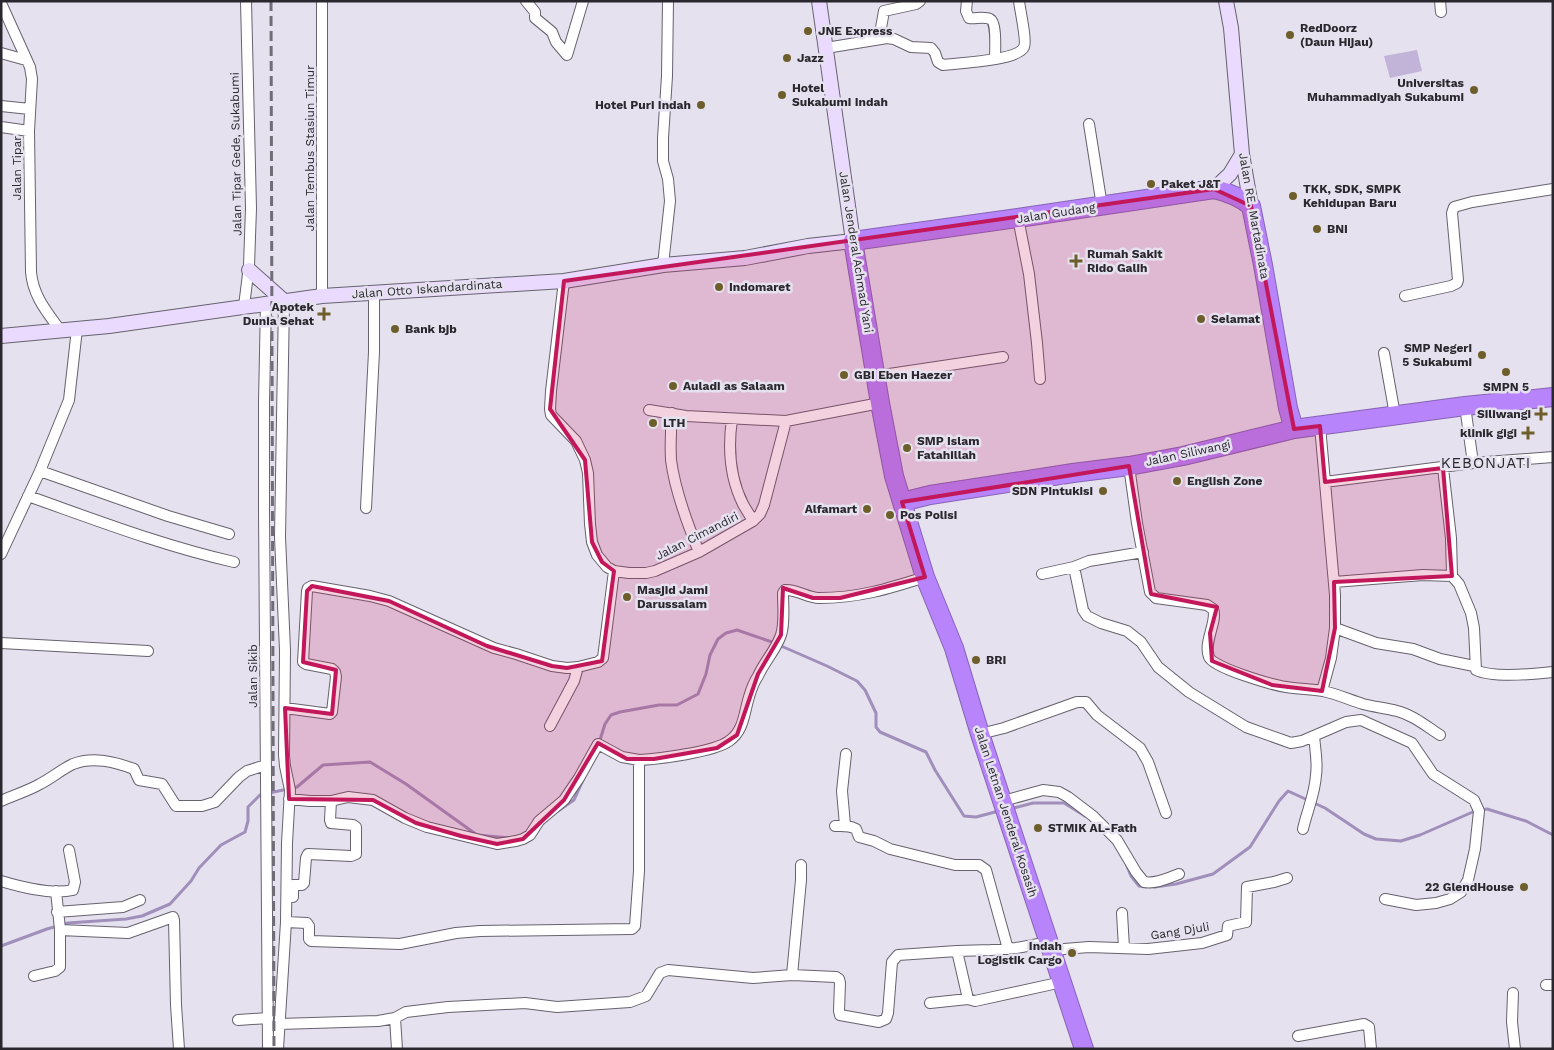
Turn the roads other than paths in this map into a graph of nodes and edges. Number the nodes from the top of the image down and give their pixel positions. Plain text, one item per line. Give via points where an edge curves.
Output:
1 (246, 1) edge
2 (322, 1) edge
3 (526, 1) edge
4 (583, 1) edge
5 (668, 1) edge
6 (819, 1) edge
7 (920, 1) edge
8 (967, 1) edge
9 (1019, 1) edge
10 (1226, 1) edge
11 (1440, 1) edge
12 (1, 3) edge
13 (1441, 12) dead end
14 (879, 39) junction
15 (826, 48) junction
16 (1, 54) edge
17 (995, 59) junction
18 (26, 60) junction
19 (1, 106) edge
20 (30, 109) junction
21 (1089, 124) dead end
22 (1, 127) edge
23 (29, 131) junction
24 (1242, 154) junction
25 (1214, 189) junction
26 (1553, 189) edge
27 (1102, 206) junction
28 (1251, 206) junction
29 (1018, 218) junction
30 (853, 241) junction
31 (664, 265) junction
32 (249, 270) junction
33 (564, 281) junction
34 (374, 293) junction
35 (322, 296) junction
36 (1405, 296) dead end
37 (284, 301) junction
38 (266, 303) junction
39 (244, 306) junction
40 (77, 329) junction
41 (60, 330) junction
42 (1, 336) edge
43 (1384, 353) dead end
44 (1003, 357) dead end
45 (876, 376) junction
46 (1040, 379) dead end
47 (1553, 397) edge
48 (880, 403) junction
49 (1465, 406) junction
50 (649, 410) dead end
51 (672, 414) junction
52 (1395, 415) junction
53 (732, 419) junction
54 (786, 421) junction
55 (1320, 426) junction
56 (1294, 429) junction
57 (1553, 457) edge
58 (1473, 464) junction
59 (1128, 466) junction
60 (1443, 468) junction
61 (40, 471) junction
62 (1325, 482) junction
63 (28, 496) junction
64 (902, 502) junction
65 (366, 508) dead end
66 (753, 521) junction
67 (229, 534) dead end
68 (699, 552) junction
69 (1143, 552) junction
70 (1, 554) edge
71 (234, 562) dead end
72 (1074, 567) junction
73 (614, 571) junction
74 (1042, 574) dead end
75 (1452, 576) junction
76 (925, 578) junction
77 (1334, 582) junction
78 (1335, 628) junction
79 (285, 634) junction
80 (304, 634) junction
81 (1, 643) edge
82 (148, 651) dead end
83 (1474, 666) junction
84 (578, 667) junction
85 (1553, 672) edge
86 (1322, 691) junction
87 (286, 708) junction
88 (550, 726) dead end
89 (980, 734) junction
90 (1440, 734) dead end
91 (1314, 736) junction
92 (846, 754) dead end
93 (639, 760) junction
94 (266, 765) junction
95 (290, 794) junction
96 (331, 800) junction
97 (1, 801) edge
98 (1002, 801) junction
99 (1166, 813) dead end
100 (1303, 829) dead end
101 (69, 850) dead end
102 (802, 865) dead end
103 (1180, 874) dead end
104 (1287, 878) dead end
105 (1, 880) edge
106 (56, 891) junction
107 (1385, 899) dead end
108 (140, 900) dead end
109 (293, 907) dead end
110 (1122, 913) dead end
111 (57, 914) junction
112 (286, 922) junction
113 (60, 930) junction
114 (1050, 946) junction
115 (1124, 948) junction
116 (1008, 949) junction
117 (956, 950) junction
118 (792, 975) junction
119 (34, 976) dead end
120 (1062, 982) junction
121 (1513, 993) dead end
122 (968, 999) junction
123 (930, 1003) dead end
124 (268, 1018) junction
125 (395, 1018) junction
126 (238, 1020) dead end
127 (279, 1024) junction
128 (1298, 1036) dead end
129 (179, 1049) edge
130 (268, 1049) edge
131 (278, 1049) edge
132 (397, 1049) edge
133 (1084, 1049) edge
134 (1371, 1049) edge
135 (1515, 1049) edge

1 - 32 street, Jalan Tipar Gede, Sukabumi via 251,208
2 - 35 street, Jalan Tembus Stasiun Timur
3 - 4 street via 535,12 535,18 552,32 567,54
5 - 31 street via 663,138 670,201
6 - 15 main road, Jalan Jenderal Achmad Yani
7 - 14 street via 884,11
8 - 17 street via 969,18 992,21
9 - 17 street via 1024,48 1017,54
10 - 24 main road, Jalan RE. Martadinata
11 - 13 street
12 - 18 street, Jalan Tipar
14 - 15 street
14 - 17 street via 931,48 940,64
15 - 30 main road, Jalan Jenderal Achmad Yani
16 - 18 street
18 - 20 street, Jalan Tipar via 32,79
19 - 20 street
20 - 23 street, Jalan Tipar
21 - 27 street
22 - 23 street
23 - 41 street, Jalan Tipar via 31,280 40,303
24 - 25 main road via 1230,174
24 - 28 main road, Jalan RE. Martadinata
25 - 27 highway, Jalan Gudang
25 - 28 highway via 1240,198
26 - 36 street via 1454,207 1457,283
27 - 29 highway, Jalan Gudang
28 - 56 highway, Jalan RE. Martadinata
29 - 30 highway, Jalan Gudang
29 - 46 street via 1029,274
30 - 31 main road, Jalan Otto Iskandardinata via 745,258
30 - 45 highway, Jalan Jenderal Achmad Yani
31 - 33 main road, Jalan Otto Iskandardinata
32 - 37 main road
32 - 39 street, Jalan Tipar Gede, Sukabumi
33 - 34 main road, Jalan Otto Iskandardinata
33 - 73 street via 550,409 553,418 576,441 586,460 592,542 602,562
34 - 35 main road, Jalan Otto Iskandardinata
34 - 65 street
35 - 37 main road, Jalan Otto Iskandardinata
37 - 38 main road, Jalan Otto Iskandardinata
37 - 79 street via 280,537
38 - 39 main road, Jalan Otto Iskandardinata
38 - 94 street, Jalan Sikib
39 - 40 main road, Jalan Otto Iskandardinata
40 - 41 main road, Jalan Otto Iskandardinata
40 - 61 street via 69,400
41 - 42 main road, Jalan Otto Iskandardinata
43 - 52 street
44 - 45 street
45 - 48 highway, Jalan Jenderal Achmad Yani
47 - 49 highway, Jalan Siliwangi
48 - 54 street
48 - 64 highway, Jalan Jenderal Achmad Yani
49 - 52 highway, Jalan Siliwangi
49 - 58 street
50 - 51 street
51 - 53 street
51 - 68 street via 672,460 679,497
52 - 55 highway, Jalan Siliwangi
53 - 54 street
53 - 66 street via 729,448 732,468
54 - 66 street, Jalan Cimandiri via 764,505
55 - 56 highway, Jalan Siliwangi
55 - 62 street
56 - 59 highway, Jalan Siliwangi
57 - 58 street
58 - 60 street
59 - 64 highway, Jalan Siliwangi via 930,495
59 - 69 street
60 - 62 street
60 - 75 street
61 - 63 street
61 - 67 street
62 - 77 street
63 - 70 street
63 - 71 street via 124,531
64 - 76 highway
66 - 68 street, Jalan Cimandiri
68 - 73 street, Jalan Cimandiri via 655,572
69 - 72 street via 1089,561
69 - 86 street via 1149,590 1154,596 1207,605 1213,609 1215,615 1208,652 1212,662 1272,685
72 - 74 street
72 - 91 street via 1082,610 1087,616 1136,637 1158,667 1188,692 1246,727 1278,739 1290,743
73 - 84 street via 603,658
75 - 77 street
75 - 83 street via 1471,613
76 - 89 highway, Jalan Letnan Jenderal Kosasih via 954,648
76 - 93 street via 878,592 840,598 813,598 785,590 781,635 758,674 737,735 717,748
77 - 78 street
78 - 83 street via 1376,643 1413,649
78 - 86 street
79 - 80 street
79 - 87 street
80 - 84 street via 307,591 316,586 389,601 494,648 552,666
80 - 87 street via 304,663 332,670 335,674 332,712
81 - 82 street
83 - 85 street via 1478,671 1488,673 1529,675
84 - 88 street
86 - 90 street via 1398,711
87 - 95 street via 284,755
89 - 98 highway, Jalan Letnan Jenderal Kosasih
89 - 99 street via 1077,702 1086,702 1140,748
91 - 100 street via 1316,776
91 - 107 street via 1346,722 1361,720 1412,743 1433,774 1478,805 1475,849 1468,880 1461,892 1443,901 1416,905
92 - 116 street via 840,826 856,830 859,837 890,849 955,865 983,867
93 - 96 street via 622,758 600,744 564,800 539,821 530,835 497,844 421,825 373,800 348,797
93 - 112 street via 639,871 632,929 480,931 400,944 311,941 307,923
94 - 97 street via 247,771 215,802 202,806 176,806 162,784 138,780 134,769 102,760 74,764 39,785
94 - 124 street, Jalan Sikib
95 - 96 street via 310,801
95 - 112 street
96 - 109 street via 331,823 356,827 356,854 308,854 304,883 293,886
98 - 103 street via 1043,790 1059,792 1093,816 1117,840 1144,882
98 - 114 highway, Jalan Letnan Jenderal Kosasih
101 - 106 street via 74,888
102 - 118 street
104 - 115 street, Gang Djuli via 1247,887 1246,922 1228,926 1227,935 1202,943 1148,949
105 - 106 street via 28,888
106 - 111 street
108 - 111 street via 122,907
110 - 115 street
111 - 113 street
112 - 127 street
113 - 119 street via 60,967
113 - 129 street via 128,933 173,917
114 - 115 street, Gang Djuli
114 - 116 street, Gang Djuli
114 - 120 highway, Jalan Letnan Jenderal Kosasih
116 - 117 street, Gang Djuli
117 - 118 street, Gang Djuli via 895,957 888,1014 879,1022 840,1015 840,983 836,977
117 - 122 street
118 - 125 street via 753,978 668,970 660,973 646,996 630,1002 557,1007 525,1003 448,1007 406,1012
120 - 122 street via 975,1001
120 - 133 highway, Jalan Letnan Jenderal Kosasih
121 - 135 street
122 - 123 street
124 - 126 street
124 - 130 street, Jalan Sikib
125 - 127 street
125 - 132 street
127 - 131 street
128 - 134 street via 1364,1024 1369,1027

